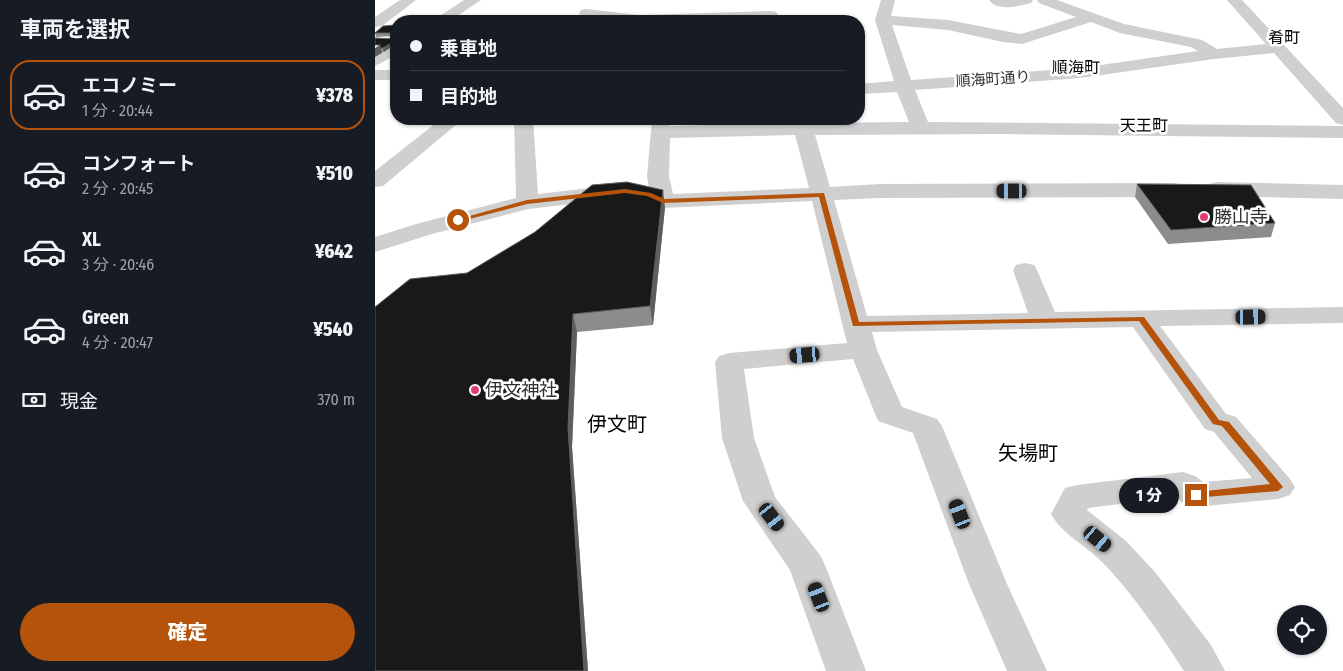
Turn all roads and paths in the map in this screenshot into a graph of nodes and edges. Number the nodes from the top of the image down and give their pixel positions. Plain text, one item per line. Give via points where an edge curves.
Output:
1 (384, 0) edge
2 (409, 0) edge
3 (475, 0) edge
4 (603, 0) edge
5 (765, 0) edge
6 (888, 0) edge
7 (996, 0) edge
8 (1026, 0) edge
9 (1044, 0) edge
10 (1234, 0) edge
11 (375, 7) edge
12 (393, 15) edge
13 (450, 15) edge
14 (583, 15) edge
15 (771, 15) edge
16 (1092, 17) junction
17 (883, 20) junction
18 (1276, 48) junction
19 (390, 52) edge
20 (1214, 54) junction
21 (375, 61) edge
22 (390, 75) edge
23 (375, 76) edge
24 (904, 86) junction
25 (865, 89) edge
26 (1343, 119) edge
27 (445, 125) edge
28 (523, 125) edge
29 (660, 125) edge
30 (803, 125) edge
31 (850, 125) edge
32 (921, 128) junction
33 (1343, 132) edge
34 (658, 176) junction
35 (375, 181) edge
36 (625, 191) junction
37 (1343, 192) edge
38 (822, 194) junction
39 (663, 201) junction
40 (527, 202) junction
41 (375, 245) edge
42 (1025, 270) dead end
43 (1343, 315) edge
44 (1141, 319) junction
45 (1045, 321) junction
46 (859, 337) junction
47 (846, 671) edge
48 (1027, 671) edge
49 (1205, 671) edge

1 - 11 street
2 - 12 street
3 - 13 street
4 - 14 street
5 - 15 street
6 - 17 street
7 - 8 street via 1001,4
9 - 16 street
10 - 18 street
16 - 17 street via 1022,39 948,25
16 - 20 street via 1144,34 1196,43
17 - 24 street
18 - 20 street, 順海町通り
18 - 26 street
19 - 21 street
20 - 24 street, 順海町通り via 1080,73
22 - 23 street
24 - 25 street, 順海町通り
24 - 32 street
27 - 35 street
28 - 40 street
29 - 34 street
30 - 38 street
31 - 32 street
32 - 33 street
34 - 36 street
34 - 39 street
36 - 39 street via 649,194
36 - 40 street
37 - 38 street via 1204,189
38 - 39 street
38 - 46 street
40 - 41 street
42 - 45 street
43 - 44 street
44 - 45 street
44 - 49 street via 1216,422 1225,424 1278,487 1196,495 1183,484 1077,497 1068,514 1113,551 1142,582
45 - 46 street
46 - 47 street via 729,362 737,438 760,501 807,565
46 - 48 street via 889,414 926,426 988,584

